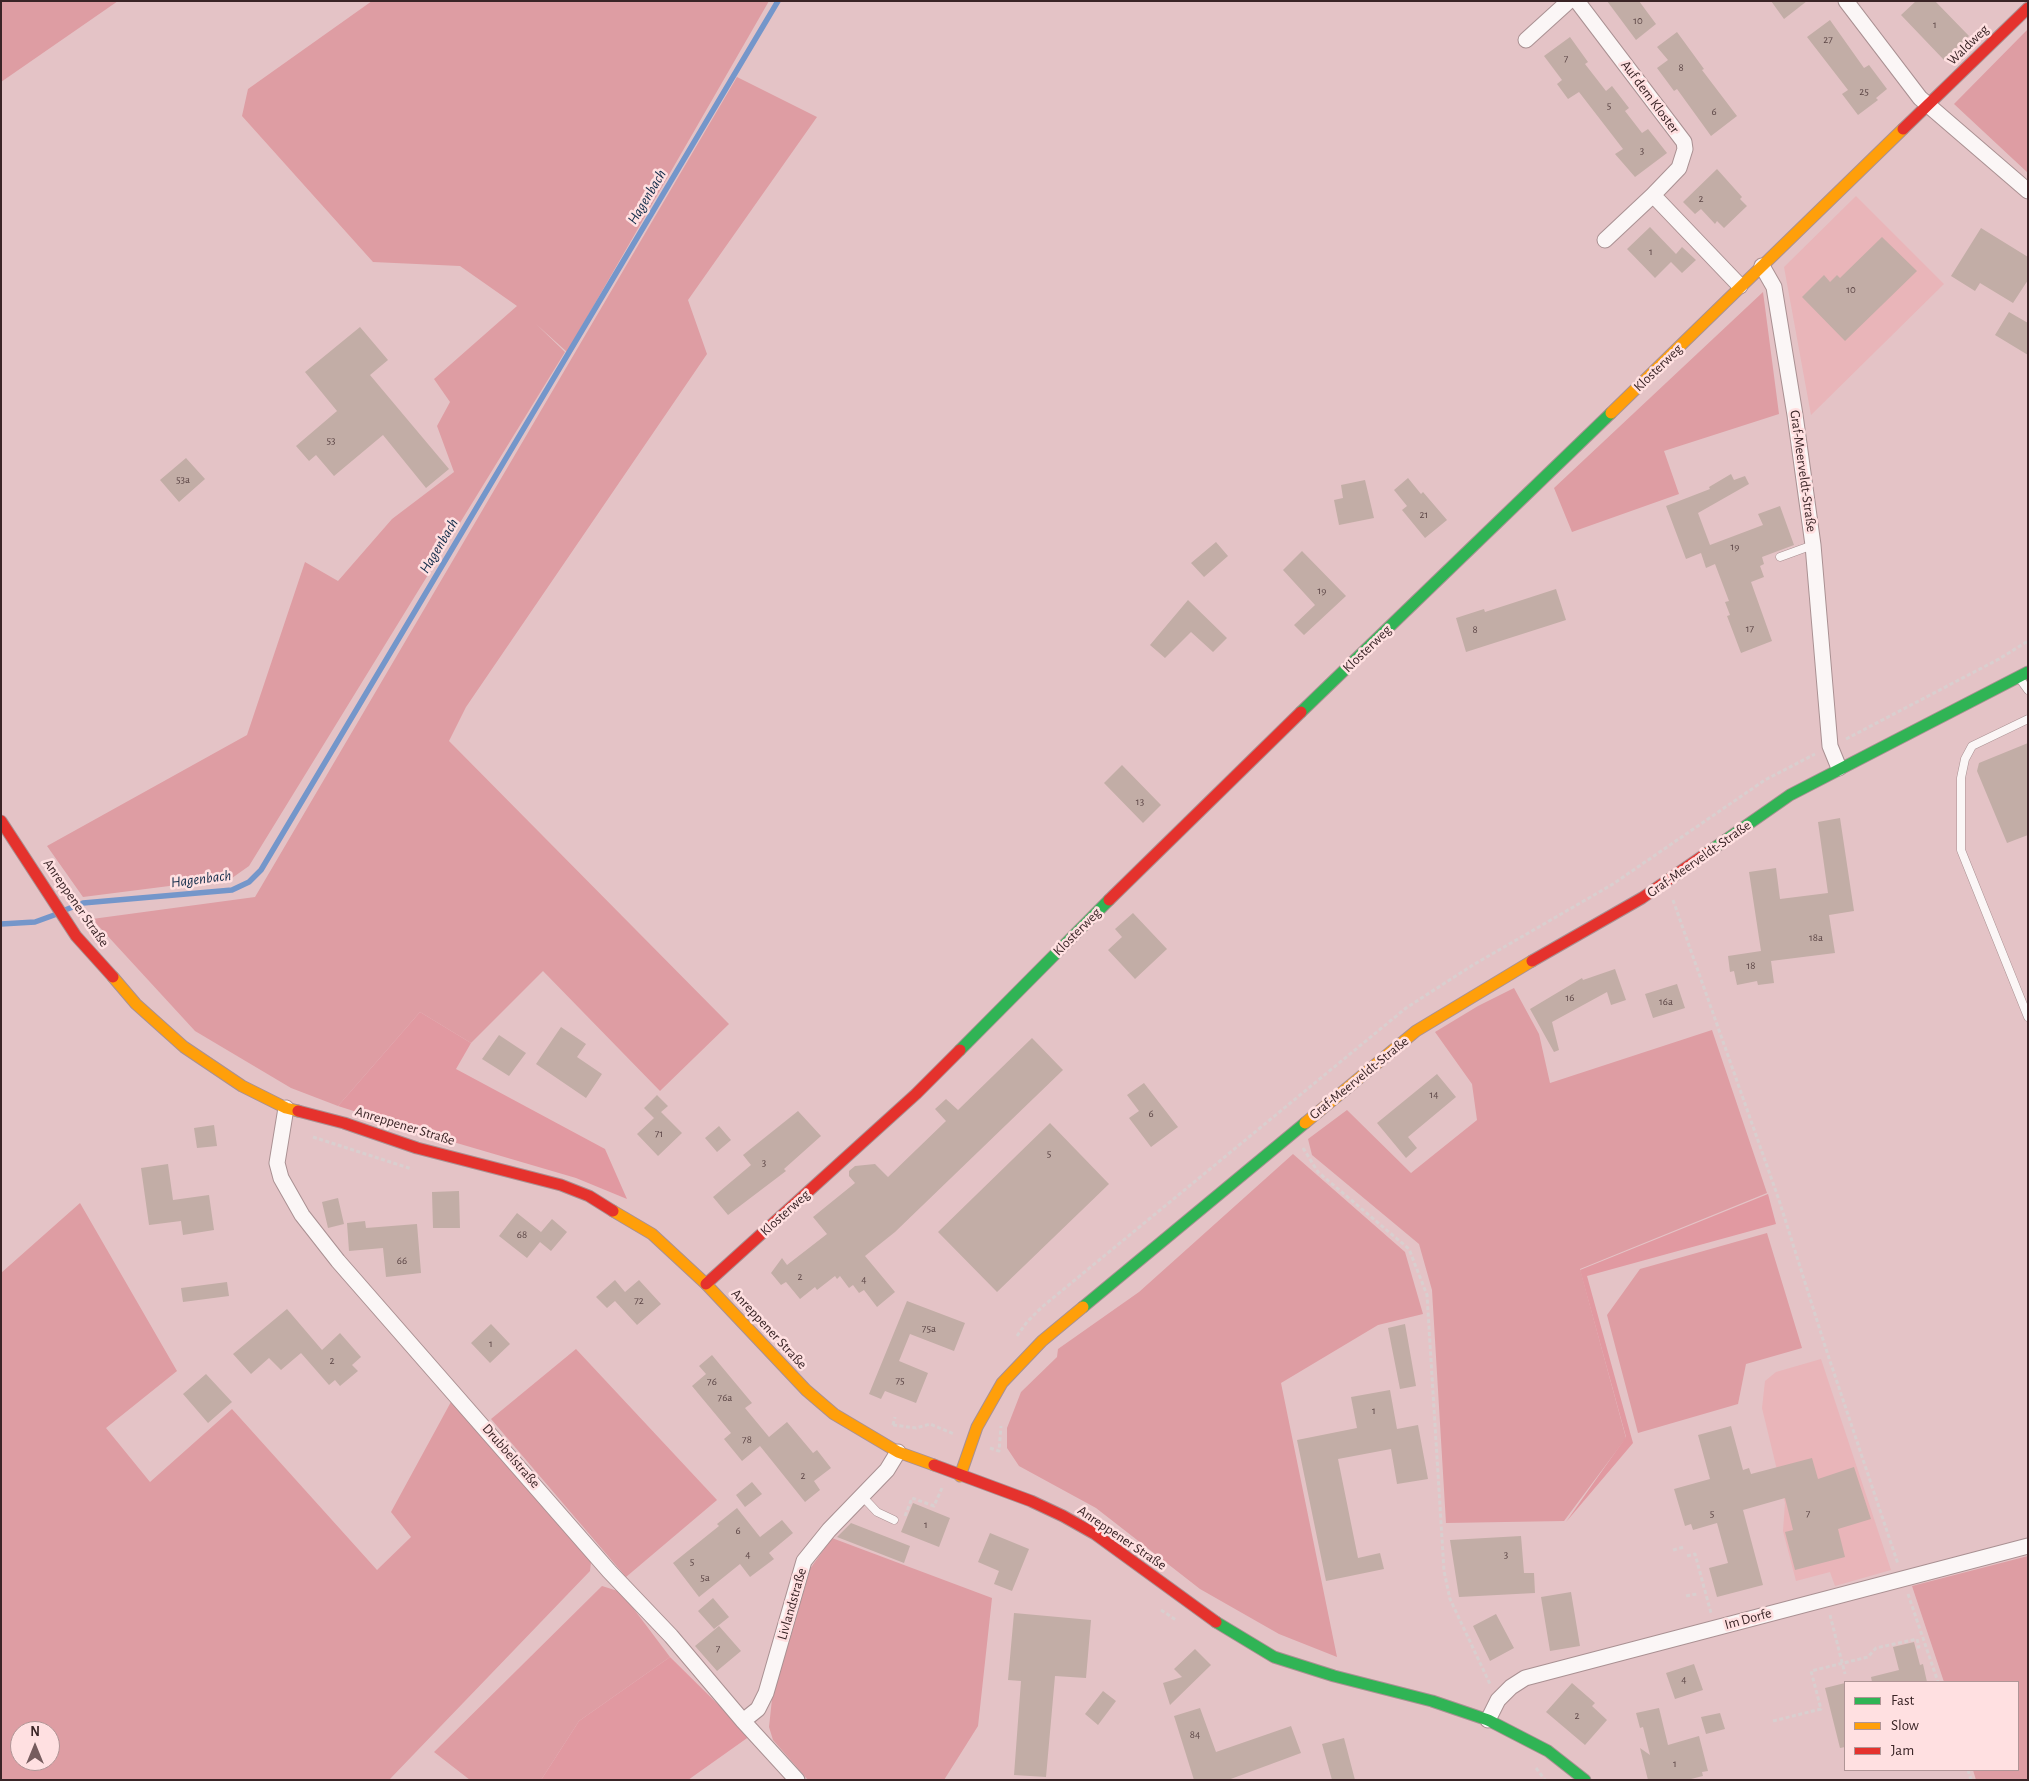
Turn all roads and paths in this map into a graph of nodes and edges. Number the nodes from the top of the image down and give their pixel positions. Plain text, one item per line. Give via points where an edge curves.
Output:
1 (1569, 1) edge
2 (1577, 1) edge
3 (1846, 1) edge
4 (2028, 8) edge
5 (1526, 40) dead end
6 (1929, 104) junction
7 (2028, 191) edge
8 (1653, 195) junction
9 (1604, 240) dead end
10 (1762, 266) junction
11 (1740, 286) junction
12 (1813, 545) junction
13 (1780, 557) dead end
14 (2028, 642) edge
15 (2023, 675) edge
16 (2028, 690) edge
17 (2028, 719) edge
18 (1830, 746) junction
19 (1839, 768) junction
20 (1, 821) edge
21 (1665, 883) junction
22 (2028, 1017) edge
23 (286, 1108) junction
24 (283, 1125) junction
25 (1294, 1130) junction
26 (417, 1170) dead end
27 (706, 1284) junction
28 (895, 1417) dead end
29 (893, 1425) dead end
30 (898, 1452) junction
31 (960, 1476) junction
32 (944, 1483) dead end
33 (862, 1496) junction
34 (894, 1520) joint
35 (2028, 1546) edge
36 (1684, 1547) dead end
37 (1673, 1550) dead end
38 (1902, 1578) junction
39 (1697, 1594) dead end
40 (1686, 1596) dead end
41 (1916, 1647) dead end
42 (1842, 1663) junction
43 (1845, 1674) dead end
44 (1938, 1681) edge
45 (1498, 1700) junction
46 (1488, 1720) junction
47 (743, 1721) junction
48 (1773, 1722) dead end
49 (797, 1780) edge
50 (1585, 1780) edge

1 - 5 street
2 - 8 street, Auf dem Kloster via 1684,142 1679,168
3 - 6 street via 1920,98
4 - 6 street, Waldweg
6 - 7 street
6 - 10 street, Klosterweg
8 - 9 street, Auf dem Kloster
8 - 11 street
10 - 11 street, Klosterweg
10 - 12 street, Graf-Meerveldt-Straße via 1774,287
11 - 27 street, Klosterweg via 1145,864 916,1094
12 - 13 lane
12 - 18 street, Graf-Meerveldt-Straße
14 - 18 path
15 - 16 lane
15 - 19 street, Graf-Meerveldt-Straße
17 - 22 lane via 1972,746 1961,778 1961,850
18 - 19 street, Graf-Meerveldt-Straße
19 - 21 street, Graf-Meerveldt-Straße via 1790,796
20 - 23 street, Anreppener Straße via 76,936 136,1004 184,1047 242,1086
21 - 25 street, Graf-Meerveldt-Straße via 1442,1014
21 - 38 path via 1672,895 1779,1200
23 - 24 street, Drubbelstraße
23 - 27 street, Anreppener Straße via 344,1122 417,1148 561,1185 588,1196 652,1234
24 - 26 path
24 - 47 street, Drubbelstraße via 278,1147 279,1171 308,1222
25 - 31 street, Graf-Meerveldt-Straße via 1036,1346 1002,1383 977,1427
25 - 45 path via 1318,1172 1409,1249 1427,1295 1444,1570 1450,1599
27 - 30 street, Anreppener Straße via 820,1403
28 - 29 path
30 - 31 street, Anreppener Straße
30 - 33 street, Livlandstraße via 887,1470
31 - 46 street, Anreppener Straße via 1031,1501 1071,1520 1206,1616 1274,1656
32 - 34 path via 934,1506 912,1498 902,1523
33 - 34 lane via 877,1512
33 - 47 street, Livlandstraße via 804,1561 766,1693 758,1710
35 - 38 street, Im Dorfe
36 - 37 path
38 - 44 path
38 - 45 street, Im Dorfe via 1525,1678
39 - 40 path
41 - 42 path via 1919,1647 1917,1639 1876,1648 1868,1656
42 - 43 path
42 - 48 path via 1812,1671 1821,1708
45 - 46 street, Im Dorfe
46 - 50 street, Anreppener Straße via 1541,1747
47 - 49 street, Drubbelstraße

